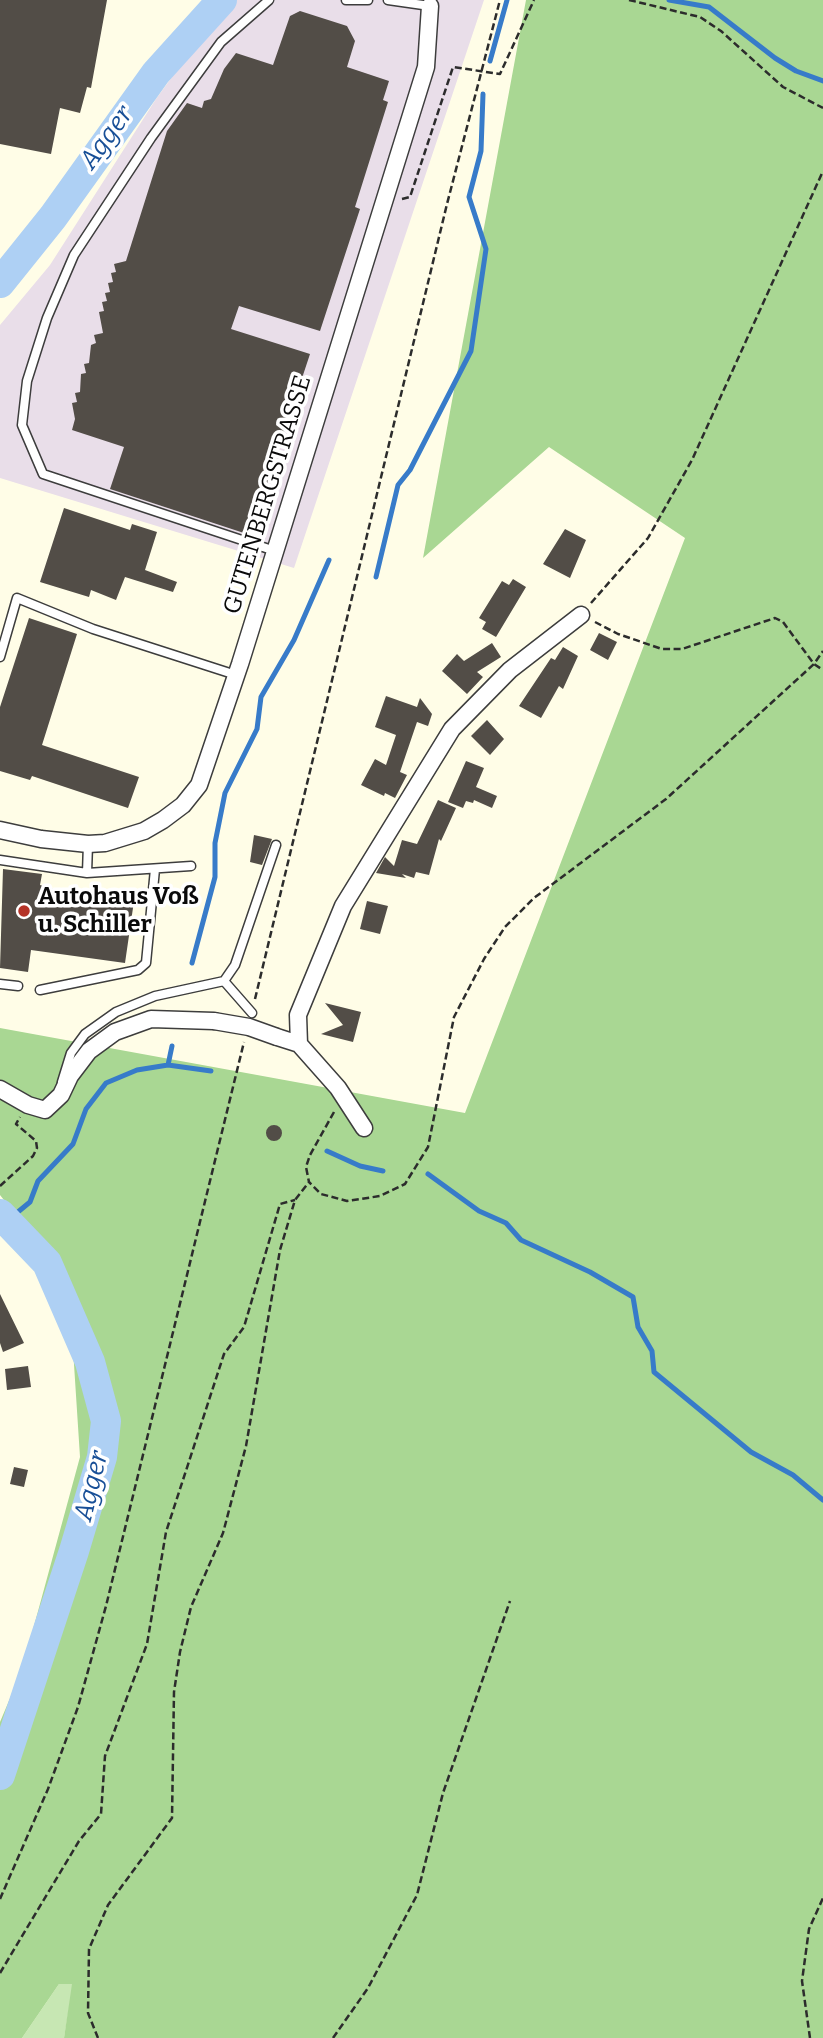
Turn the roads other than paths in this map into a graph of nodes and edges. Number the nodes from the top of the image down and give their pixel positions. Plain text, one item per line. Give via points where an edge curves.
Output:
1 (269, 0) edge
2 (346, 0) edge
3 (368, 0) edge
4 (388, 0) edge
5 (427, 3) edge
6 (275, 551) junction
7 (581, 615) road end
8 (0, 657) edge
9 (236, 675) junction
10 (0, 830) edge
11 (88, 845) junction
12 (276, 845) dead end
13 (0, 860) edge
14 (191, 866) dead end
15 (155, 869) junction
16 (87, 873) junction
17 (224, 981) junction
18 (0, 984) edge
19 (18, 986) dead end
20 (40, 990) dead end
21 (252, 1013) road end
22 (299, 1044) junction
23 (0, 1089) edge
24 (61, 1095) junction
25 (364, 1128) dead end

1 - 6 lane via 221,42 150,138 74,256 27,381 22,425 43,474
2 - 3 lane
4 - 5 lane
5 - 6 street, GUTENBERGSTRASSE via 426,67
6 - 9 street, GUTENBERGSTRASSE
7 - 22 street via 510,670 452,729 343,906 298,1015
8 - 9 lane via 17,598 93,629
9 - 11 street, GUTENBERGSTRASSE via 199,785 183,805 144,831
10 - 11 street, GUTENBERGSTRASSE
11 - 16 lane
12 - 17 lane via 235,965
13 - 16 lane
14 - 15 lane
15 - 16 lane
15 - 20 lane via 146,963 138,970
17 - 21 lane
17 - 24 lane via 155,996 116,1012 85,1034 71,1053 62,1073
18 - 19 lane
22 - 24 street, bridge via 214,1021 151,1019 116,1032 89,1051
22 - 25 street via 338,1088
23 - 24 street via 45,1110

